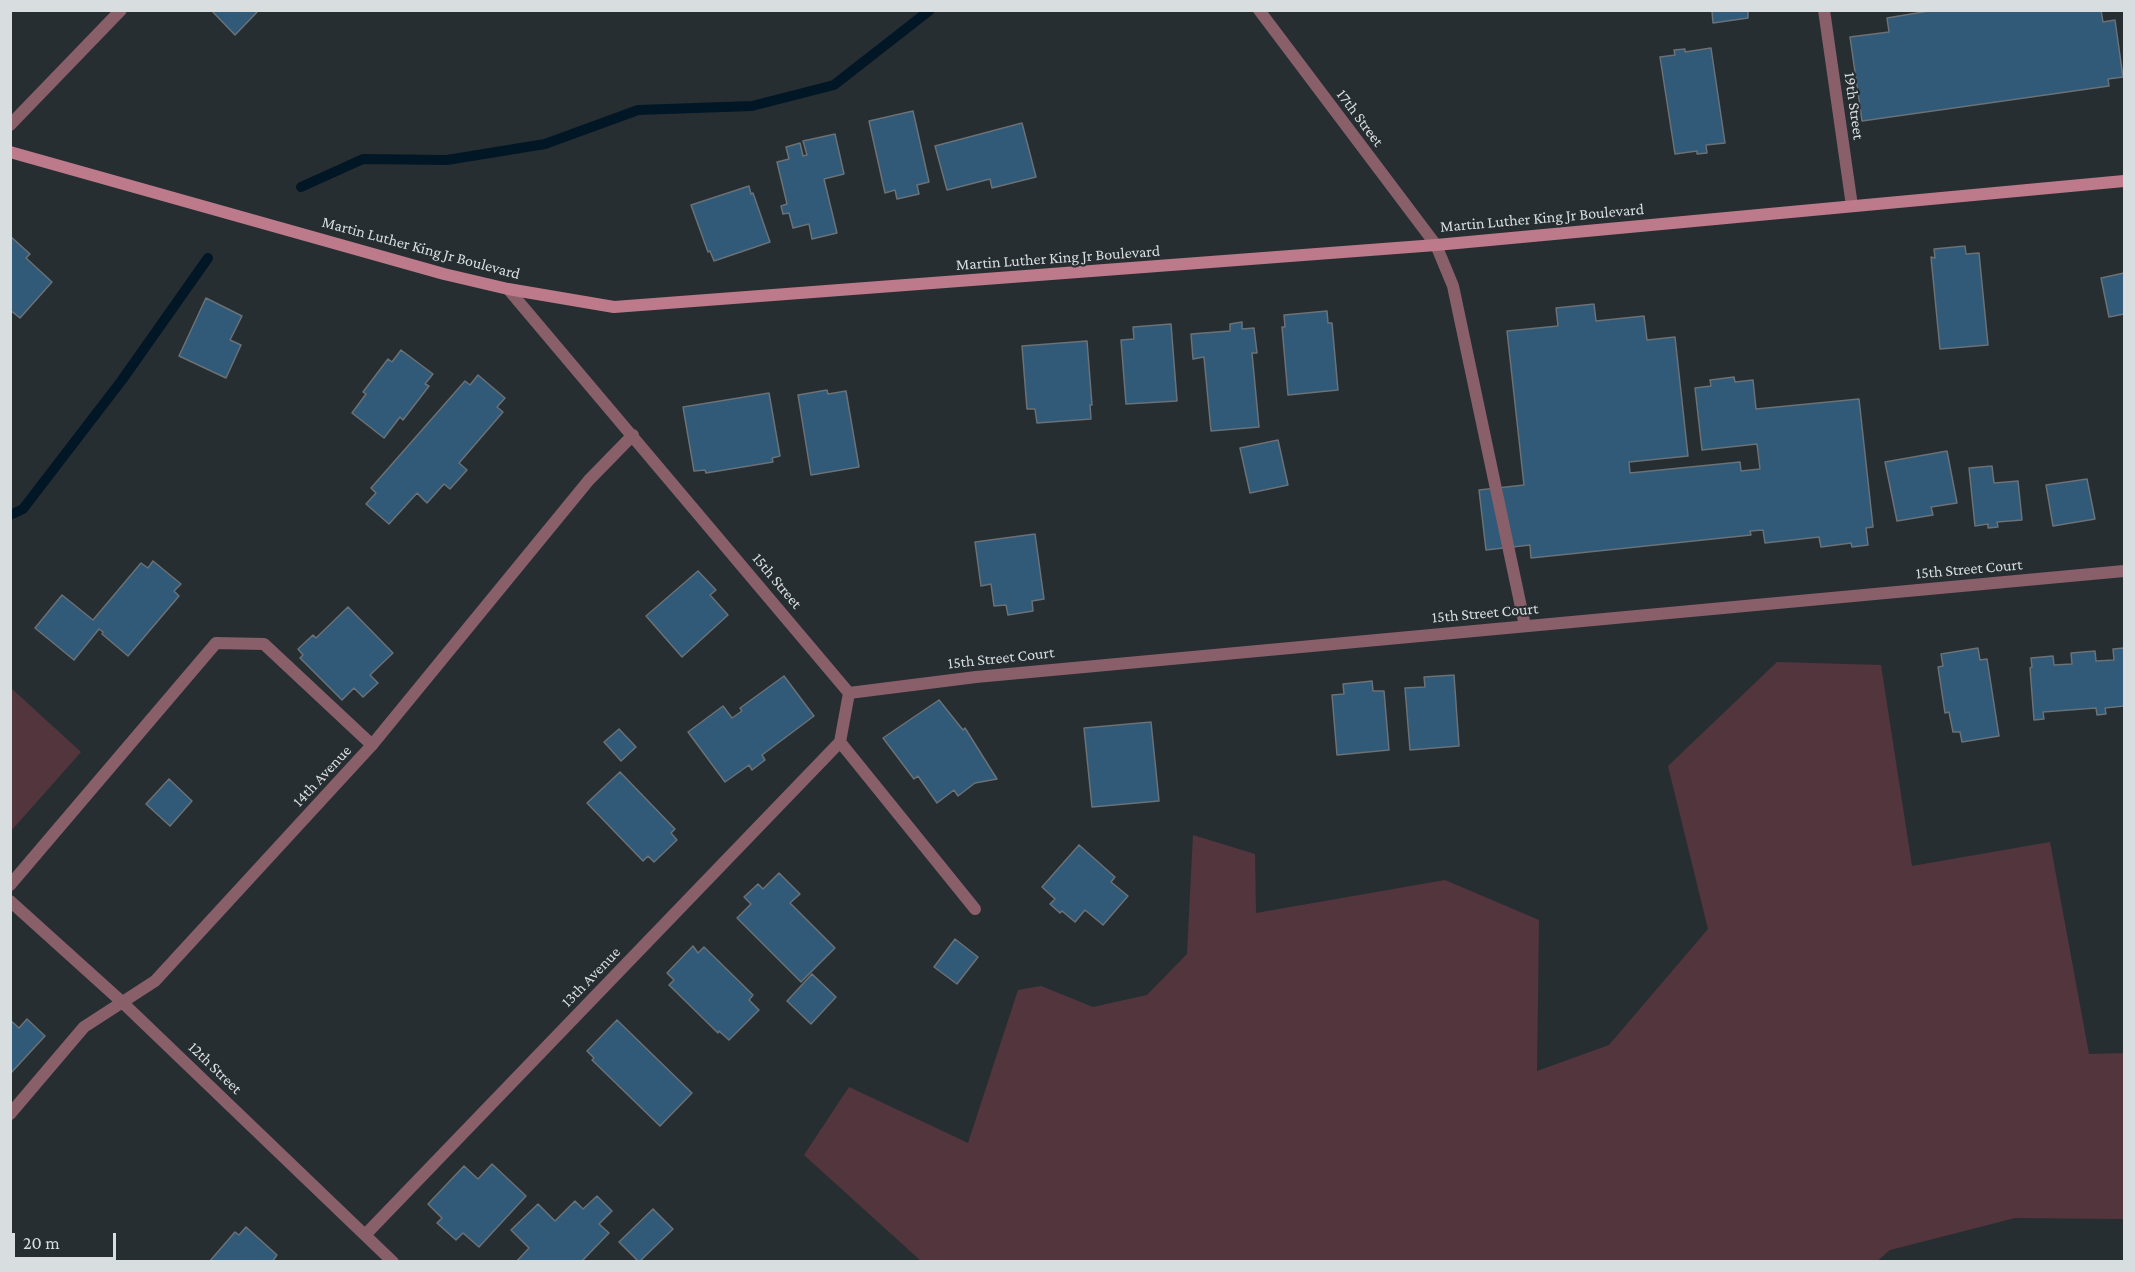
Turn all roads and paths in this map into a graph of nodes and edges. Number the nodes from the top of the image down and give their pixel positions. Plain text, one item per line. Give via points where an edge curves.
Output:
1 (121, 10) edge
2 (1259, 10) edge
3 (1824, 10) edge
4 (10, 124) edge
5 (10, 152) edge
6 (2124, 182) edge
7 (1852, 206) junction
8 (1436, 245) junction
9 (508, 289) junction
10 (633, 435) junction
11 (2124, 571) edge
12 (1525, 626) junction
13 (849, 693) junction
14 (840, 742) junction
15 (372, 745) junction
16 (10, 885) edge
17 (10, 901) edge
18 (975, 909) dead end
19 (122, 1002) junction
20 (10, 1114) edge
21 (366, 1234) junction
22 (393, 1262) edge

1 - 4 street
2 - 8 street, 17th Street
3 - 7 street, 19th Street
5 - 9 main road, Martin Luther King Jr Boulevard
6 - 7 main road, Martin Luther King Jr Boulevard
7 - 8 main road, Martin Luther King Jr Boulevard
8 - 9 main road, Martin Luther King Jr Boulevard via 614,307
8 - 12 street, 17th Street via 1453,286
9 - 10 street, 15th Street
10 - 13 street, 15th Street
10 - 15 street, 14th Avenue via 589,480
11 - 12 street, 15th Street Court
12 - 13 street, 15th Street Court via 976,677
13 - 14 street
14 - 18 street
14 - 21 street, 13th Avenue
15 - 16 street via 264,644 216,643
15 - 19 street, 14th Avenue via 155,981
17 - 19 street, 12th Street
19 - 20 street, 14th Avenue via 84,1027
19 - 21 street, 12th Street
21 - 22 street, 12th Street

